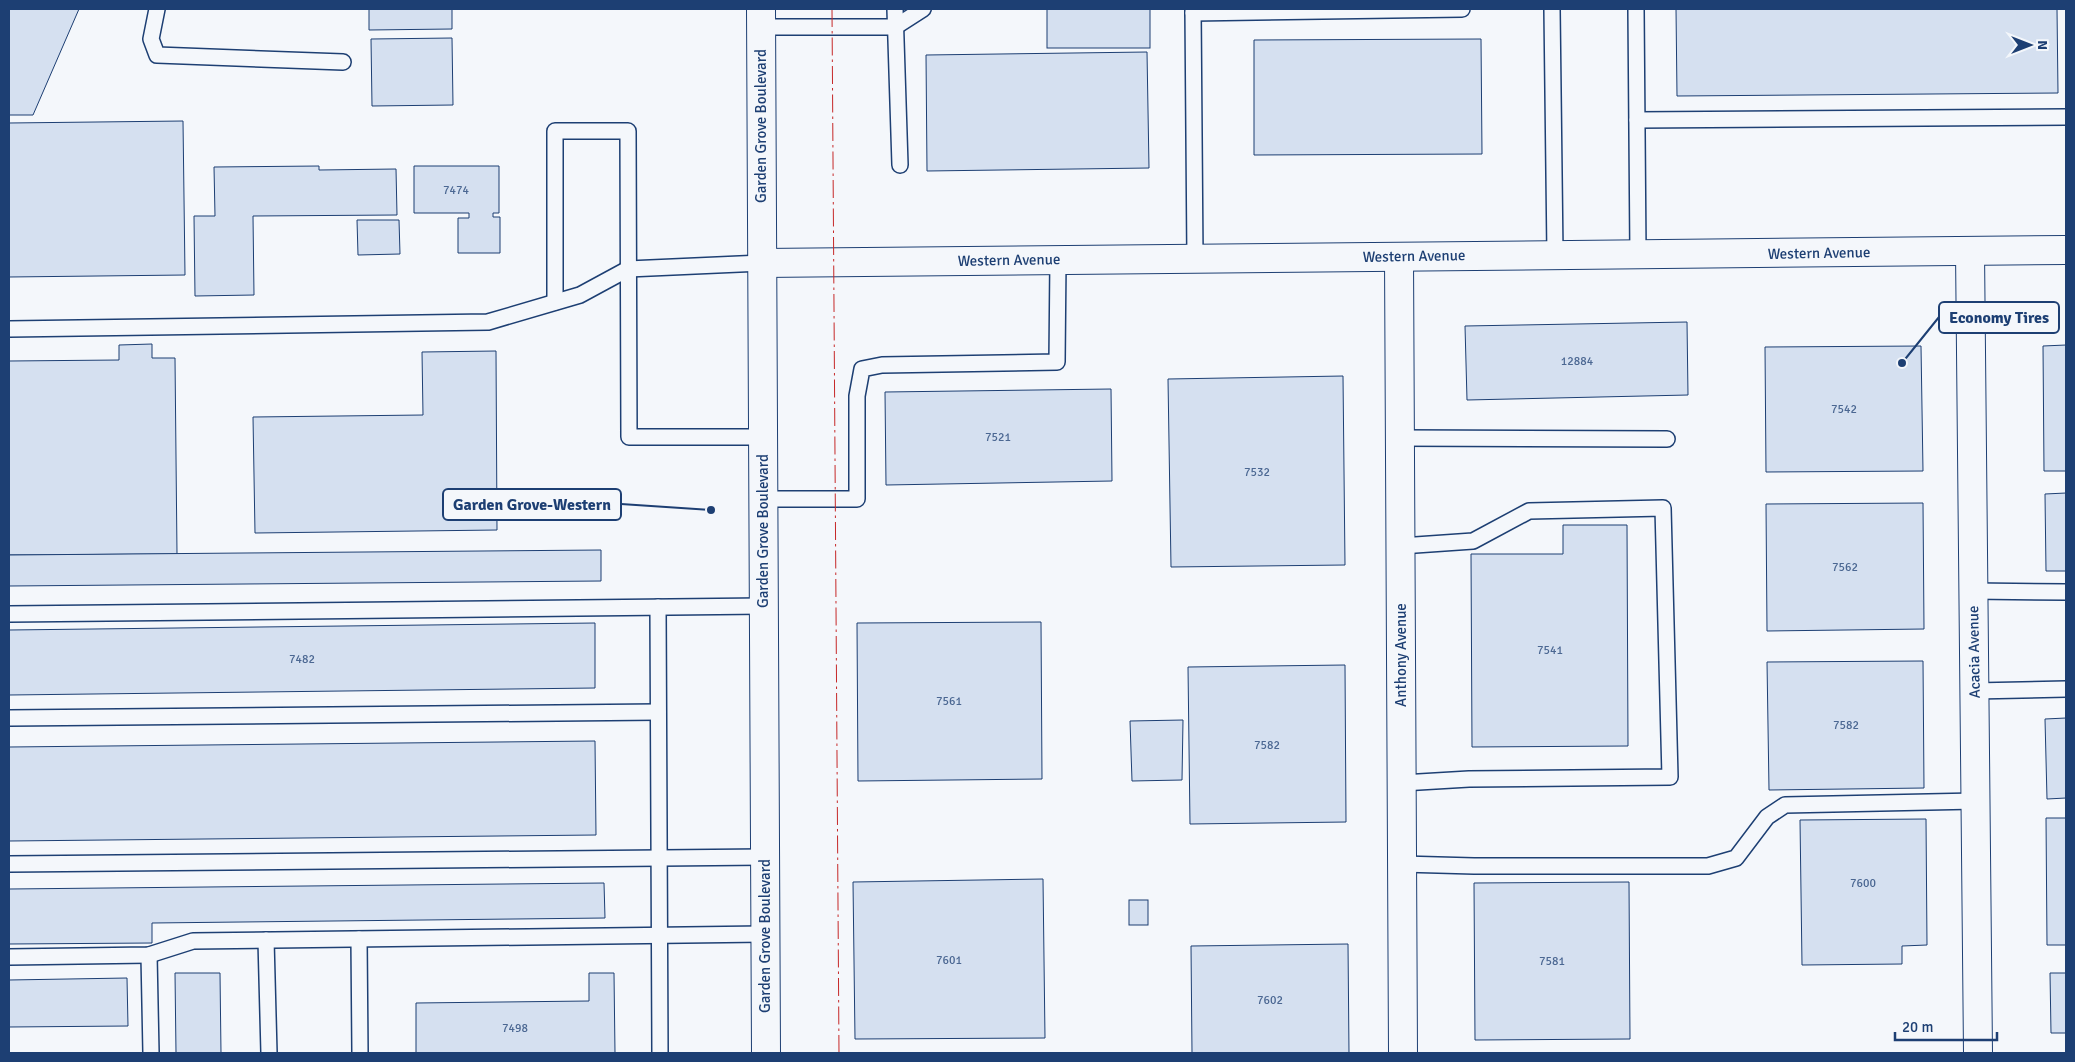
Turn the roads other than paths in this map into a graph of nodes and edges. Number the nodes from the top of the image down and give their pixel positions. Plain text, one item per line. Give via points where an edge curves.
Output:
1 (157, 9) edge
2 (895, 9) edge
3 (923, 9) edge
4 (1462, 9) edge
5 (1552, 9) edge
6 (1636, 9) edge
7 (1300, 10) edge
8 (1365, 10) edge
9 (1193, 11) edge
10 (761, 18) edge
11 (895, 27) junction
12 (343, 62) dead end
13 (2066, 117) edge
14 (1637, 120) junction
15 (900, 165) dead end
16 (2066, 250) edge
17 (1970, 251) junction
18 (1638, 254) junction
19 (1555, 255) junction
20 (1399, 257) junction
21 (1195, 259) junction
22 (1058, 260) junction
23 (762, 263) junction
24 (628, 269) junction
25 (555, 302) junction
26 (9, 330) edge
27 (762, 437) junction
28 (1400, 438) junction
29 (1667, 439) dead end
30 (763, 499) junction
31 (1401, 546) junction
32 (1973, 591) junction
33 (2066, 592) edge
34 (764, 606) junction
35 (658, 607) junction
36 (9, 614) edge
37 (2066, 689) edge
38 (1974, 691) junction
39 (658, 712) junction
40 (9, 718) edge
41 (1402, 783) junction
42 (1976, 801) junction
43 (765, 857) junction
44 (660, 858) junction
45 (9, 864) edge
46 (1402, 864) junction
47 (765, 934) junction
48 (661, 935) junction
49 (359, 939) junction
50 (266, 940) junction
51 (149, 955) junction
52 (9, 957) edge
53 (151, 1053) edge
54 (269, 1053) edge
55 (360, 1053) edge
56 (660, 1053) edge
57 (766, 1053) edge
58 (1403, 1053) edge
59 (1978, 1053) edge

1 - 12 lane via 151,39 157,55
2 - 11 lane
3 - 11 lane
4 - 8 lane
5 - 19 lane
6 - 14 lane
7 - 8 lane
7 - 9 lane
9 - 21 lane
10 - 11 lane
10 - 23 street, Garden Grove Boulevard
11 - 15 lane
13 - 14 lane
14 - 18 lane
16 - 17 street, Western Avenue
17 - 18 street, Western Avenue
17 - 32 street, Acacia Avenue
18 - 19 street, Western Avenue
19 - 20 street, Western Avenue
20 - 21 street, Western Avenue
20 - 28 street, Anthony Avenue
21 - 22 street, Western Avenue
22 - 23 street, Western Avenue
22 - 30 lane via 1057,362 882,364 862,369 857,396 857,498
23 - 24 lane
23 - 27 street, Garden Grove Boulevard
24 - 25 lane via 580,295
24 - 25 lane via 628,131 555,131
24 - 27 lane via 629,437
25 - 26 lane via 488,322
27 - 30 street, Garden Grove Boulevard
28 - 29 lane
28 - 31 street, Anthony Avenue
30 - 34 street, Garden Grove Boulevard
31 - 41 street, Anthony Avenue
31 - 41 lane via 1473,541 1529,511 1663,508 1670,777
32 - 33 lane
32 - 38 street, Acacia Avenue
34 - 35 lane
34 - 43 street, Garden Grove Boulevard
35 - 36 lane
35 - 39 lane
37 - 38 lane
38 - 42 street, Acacia Avenue
39 - 40 lane
39 - 44 lane
41 - 46 street, Anthony Avenue
42 - 46 lane via 1784,805 1768,817 1736,858 1708,866
42 - 59 street, Acacia Avenue
43 - 44 lane
43 - 47 street, Garden Grove Boulevard
44 - 45 lane
44 - 48 lane
46 - 58 street, Anthony Avenue
47 - 48 lane
47 - 57 street, Garden Grove Boulevard
48 - 49 lane
48 - 56 lane
49 - 50 lane
49 - 55 lane
50 - 51 lane via 193,941
50 - 54 lane
51 - 52 lane
51 - 53 lane

